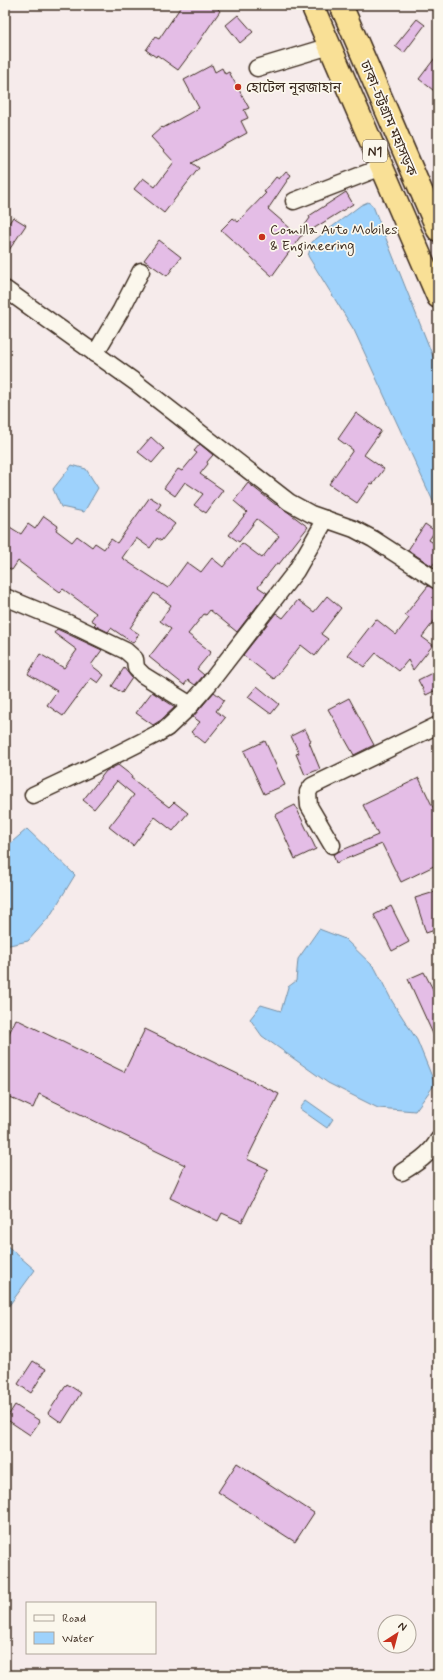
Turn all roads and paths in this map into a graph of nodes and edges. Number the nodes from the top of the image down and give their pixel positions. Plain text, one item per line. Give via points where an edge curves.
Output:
1 (312, 5) edge
2 (341, 5) edge
3 (330, 46) junction
4 (257, 68) dead end
5 (382, 167) junction
6 (294, 201) dead end
7 (438, 230) edge
8 (141, 271) dead end
9 (5, 289) edge
10 (438, 297) edge
11 (95, 354) junction
12 (326, 519) junction
13 (438, 581) edge
14 (5, 597) edge
15 (191, 705) junction
16 (438, 725) edge
17 (33, 795) dead end
18 (332, 845) dead end
19 (438, 1140) edge
20 (402, 1172) dead end

1 - 3 highway, ঢাকা-চট্টগ্রাম মহাসড়ক / N1
2 - 7 highway, ঢাকা-চট্টগ্রাম মহাসড়ক / N1
3 - 4 street
3 - 5 highway, ঢাকা-চট্টগ্রাম মহাসড়ক / N1
5 - 6 street
5 - 10 highway, ঢাকা-চট্টগ্রাম মহাসড়ক / N1
8 - 11 street
9 - 11 street
11 - 12 street via 289,502
12 - 13 street via 373,539
12 - 15 street via 296,570
14 - 15 street via 126,651 135,659 136,668 143,675
15 - 17 street via 162,731
16 - 18 street via 312,786 308,792 310,806
19 - 20 street via 420,1160

